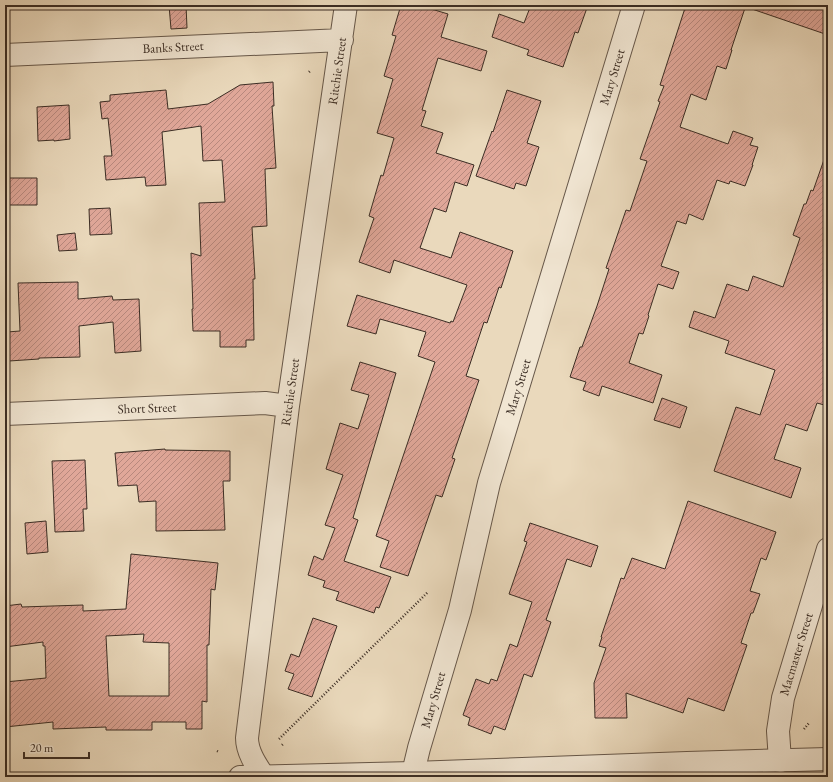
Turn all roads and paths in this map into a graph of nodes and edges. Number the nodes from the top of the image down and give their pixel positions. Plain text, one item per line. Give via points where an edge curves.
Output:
1 (346, 5) edge
2 (634, 5) edge
3 (342, 40) junction
4 (5, 55) edge
5 (288, 406) junction
6 (5, 414) edge
7 (828, 549) edge
8 (428, 592) dead end
9 (809, 723) dead end
10 (804, 729) dead end
11 (278, 739) dead end
12 (828, 759) edge
13 (780, 761) junction
14 (688, 770) edge
15 (413, 772) junction
16 (240, 777) edge
17 (264, 777) edge

1 - 3 street, Ritchie Street
2 - 15 street, Mary Street via 489,483 460,610
3 - 4 street, Banks Street
3 - 5 street, Ritchie Street
5 - 6 street, Short Street via 265,403
5 - 17 street, Ritchie Street via 247,738 249,749
7 - 13 street, Macmaster Street via 783,698 778,731
8 - 11 path
9 - 10 path
12 - 13 street
13 - 14 street
14 - 15 street
15 - 17 street
16 - 17 street

